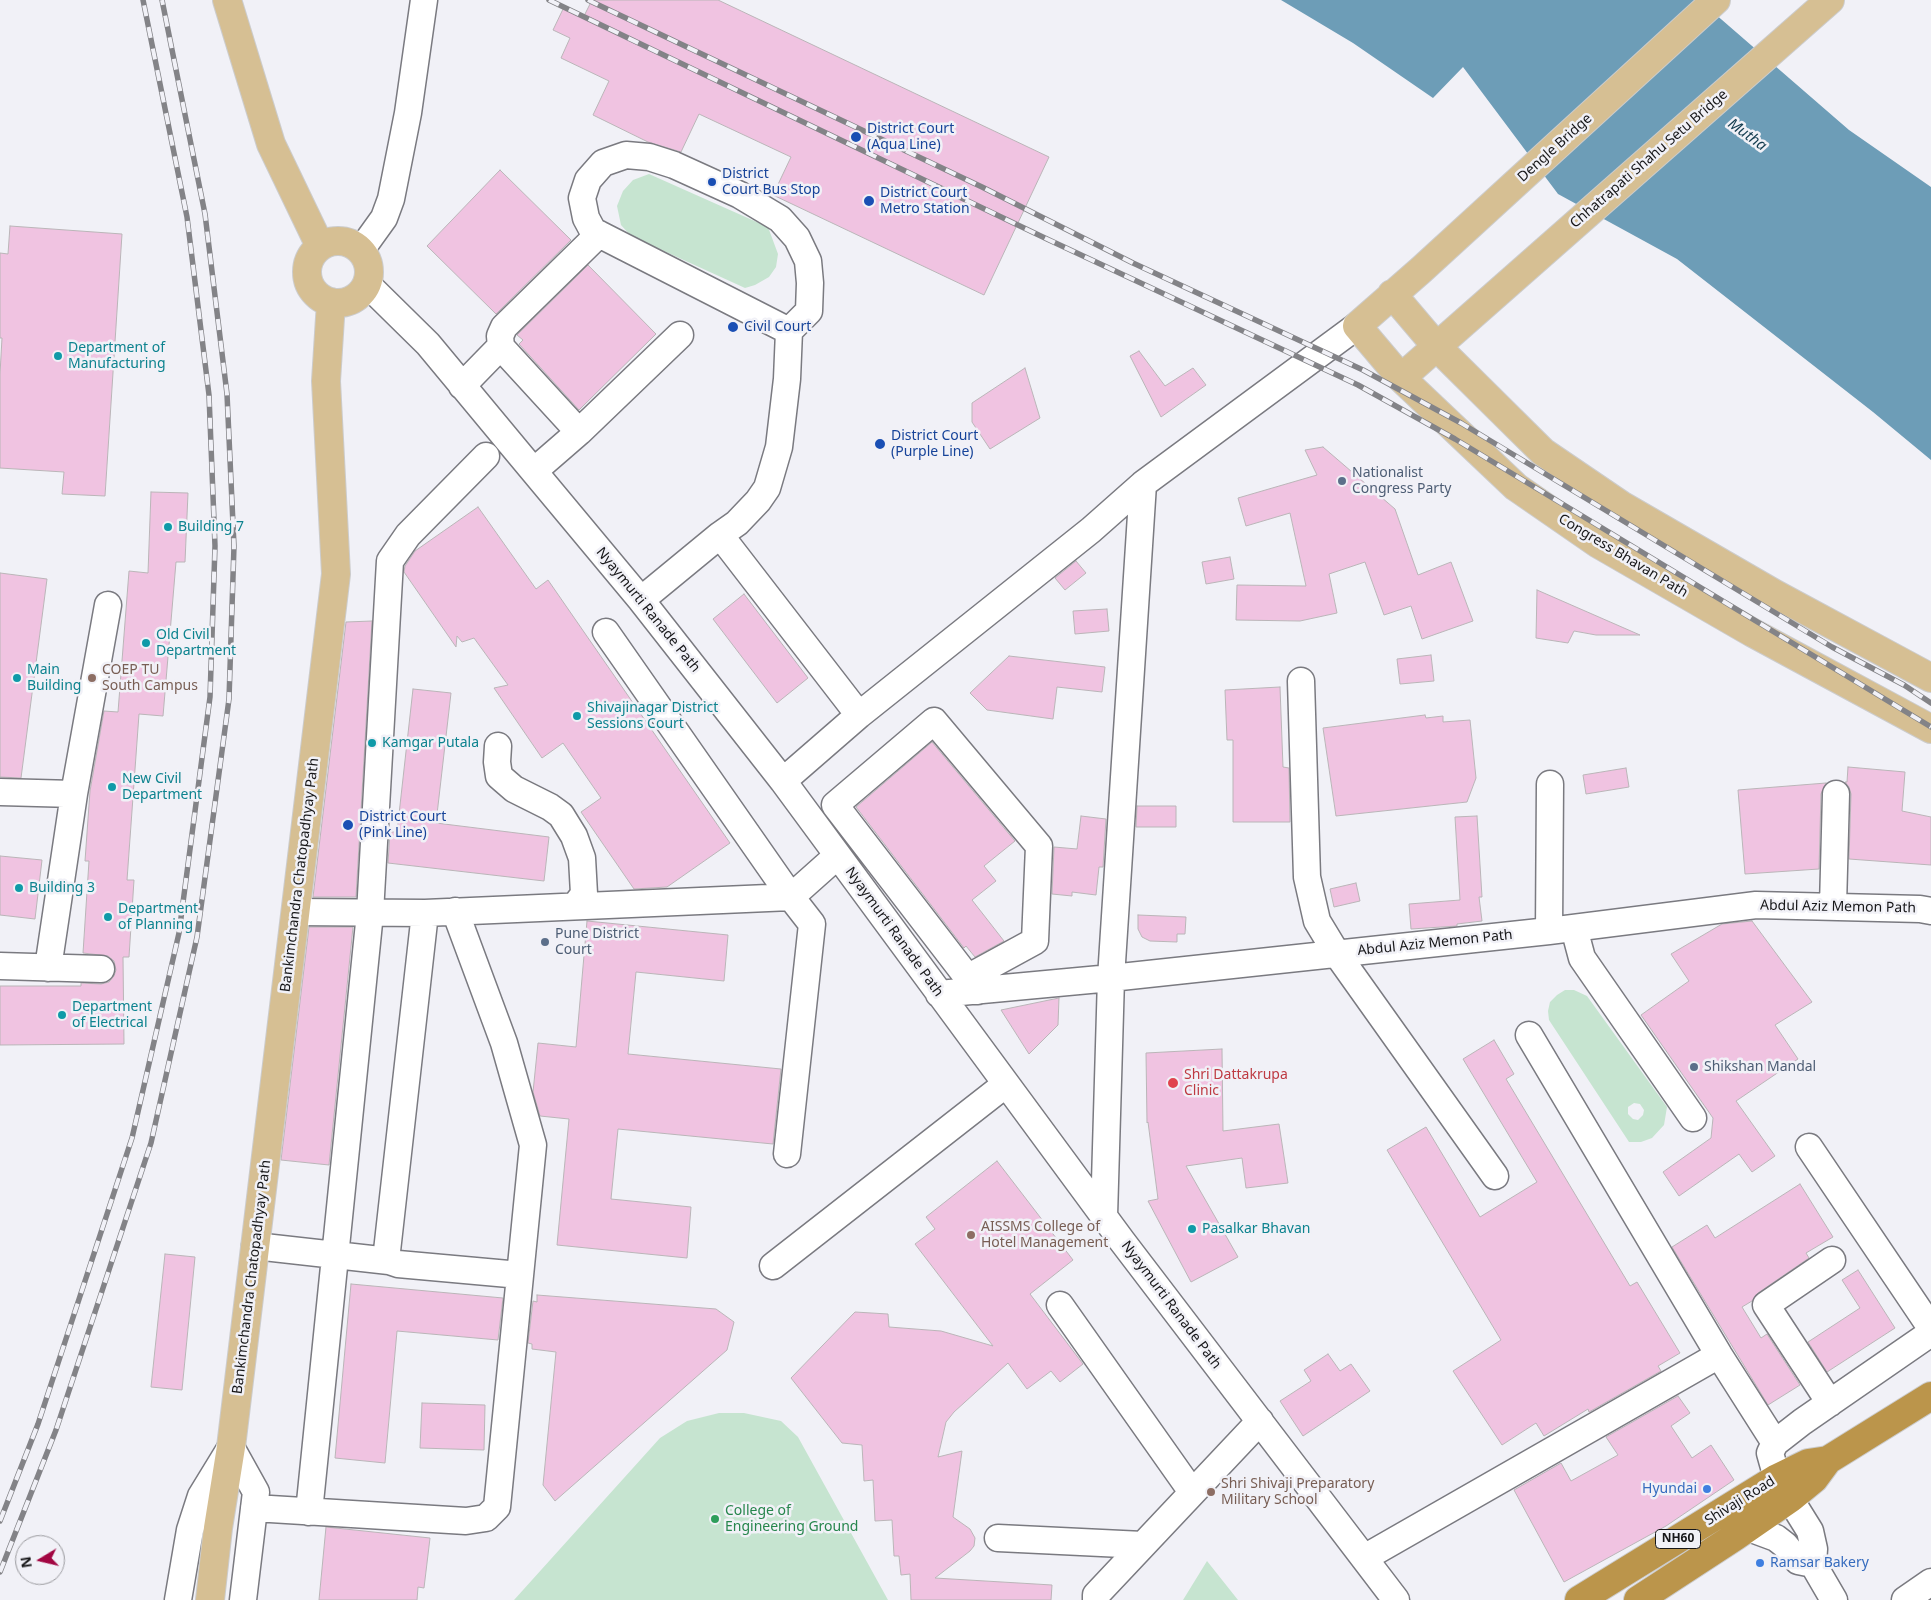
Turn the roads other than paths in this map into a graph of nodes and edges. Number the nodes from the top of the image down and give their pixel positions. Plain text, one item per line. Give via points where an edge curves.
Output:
1 (227, 0) edge
2 (424, 0) edge
3 (1716, 0) edge
4 (1830, 0) edge
5 (599, 234) junction
6 (320, 246) junction
7 (361, 250) junction
8 (368, 284) junction
9 (1392, 294) junction
10 (331, 302) junction
11 (1357, 326) junction
12 (789, 331) junction
13 (680, 335) dead end
14 (501, 346) junction
15 (1437, 347) junction
16 (1401, 378) junction
17 (462, 386) junction
18 (580, 432) junction
19 (486, 456) dead end
20 (534, 471) junction
21 (1143, 484) junction
22 (720, 535) junction
23 (641, 600) junction
24 (108, 606) dead end
25 (606, 632) dead end
26 (1931, 678) edge
27 (1301, 681) dead end
28 (860, 715) junction
29 (1931, 729) edge
30 (498, 746) dead end
31 (783, 781) junction
32 (1550, 784) dead end
33 (0, 792) edge
34 (74, 794) junction
35 (1836, 794) dead end
36 (837, 856) junction
37 (791, 898) junction
38 (576, 906) junction
39 (1833, 906) junction
40 (455, 911) junction
41 (1931, 911) edge
42 (296, 912) junction
43 (370, 912) junction
44 (425, 913) junction
45 (1562, 930) junction
46 (1337, 954) junction
47 (0, 966) edge
48 (48, 968) junction
49 (101, 969) dead end
50 (1111, 978) junction
51 (973, 984) junction
52 (939, 994) junction
53 (1529, 1035) dead end
54 (1006, 1084) junction
55 (1693, 1118) dead end
56 (1809, 1147) dead end
57 (787, 1154) dead end
58 (1495, 1176) dead end
59 (1104, 1216) junction
60 (256, 1246) junction
61 (334, 1256) junction
62 (1832, 1260) dead end
63 (389, 1261) junction
64 (773, 1266) dead end
65 (520, 1275) junction
66 (1922, 1295) edge
67 (1060, 1305) dead end
68 (1931, 1328) edge
69 (1931, 1333) edge
70 (1719, 1355) junction
71 (1931, 1396) edge
72 (1830, 1403) junction
73 (1260, 1421) junction
74 (1775, 1443) junction
75 (231, 1447) junction
76 (1784, 1488) junction
77 (1192, 1492) junction
78 (254, 1508) junction
79 (309, 1512) junction
80 (1748, 1528) junction
81 (998, 1538) dead end
82 (1143, 1545) junction
83 (1364, 1558) junction
84 (1813, 1564) junction
85 (1931, 1582) edge
86 (178, 1600) edge
87 (210, 1600) edge
88 (243, 1600) edge
89 (1096, 1600) edge
90 (1396, 1600) edge
91 (1579, 1600) edge
92 (1638, 1600) edge
93 (1834, 1600) edge
94 (1905, 1600) edge

1 - 6 main road via 271,144
2 - 7 street via 408,114 391,199 384,218
3 - 9 main road, Dengle Bridge
4 - 15 main road, Chhatrapati Shahu Setu Bridge
5 - 12 street
5 - 12 street via 593,231 586,218 582,198 588,180 603,163 626,155 649,157 674,165 740,195 780,218 797,238 808,261 809,311
5 - 14 street via 504,327 500,336
6 - 7 main road via 337,240 346,241
6 - 10 main road via 309,260 307,277 316,293
7 - 8 main road via 369,266
8 - 10 main road via 348,302
8 - 17 street, Nyaymurti Ranade Path via 428,344
9 - 11 main road, Dengle Bridge
9 - 15 main road
10 - 42 main road, Bankimchandra Chatopadhyay Path via 326,381 336,574
11 - 16 main road, Congress Bhavan Path
11 - 21 street
12 - 22 street via 780,447 767,488 737,523
13 - 18 street
14 - 17 street
14 - 18 street
15 - 16 main road, Chhatrapati Shahu Setu Bridge
15 - 26 main road via 1543,452 1621,505 1775,594
16 - 29 main road, Congress Bhavan Path via 1516,487 1597,543 1753,633
17 - 20 street, Nyaymurti Ranade Path
18 - 20 street
19 - 43 street via 408,534 390,561
20 - 23 street, Nyaymurti Ranade Path
21 - 28 street via 1091,530
21 - 50 street
22 - 23 street
22 - 28 street
23 - 31 street, Nyaymurti Ranade Path
24 - 34 street
25 - 37 street
27 - 46 street via 1307,877 1316,921
28 - 31 street
30 - 38 street via 499,776 514,789 561,815 574,836 582,858 584,894
31 - 36 street, Nyaymurti Ranade Path
32 - 45 street
33 - 34 street
34 - 48 street
35 - 39 street
36 - 37 street
36 - 52 street, Nyaymurti Ranade Path
37 - 38 street
37 - 57 street via 812,924
38 - 40 street
39 - 41 street, Abdul Aziz Memon Path
39 - 45 street, Abdul Aziz Memon Path via 1756,905
40 - 44 street
40 - 65 street via 504,1043 533,1145
42 - 43 street
42 - 60 main road, Bankimchandra Chatopadhyay Path
43 - 44 street
43 - 61 street
44 - 63 street via 387,1251
45 - 46 street, Abdul Aziz Memon Path
45 - 55 street
46 - 50 street, Abdul Aziz Memon Path
46 - 58 street
47 - 48 street
48 - 49 street
50 - 51 street, Abdul Aziz Memon Path
50 - 59 street
51 - 51 street via 834,804 934,721 1039,846 1035,941
51 - 52 street, Abdul Aziz Memon Path
52 - 54 street, Nyaymurti Ranade Path
53 - 70 street
54 - 59 street, Nyaymurti Ranade Path
54 - 64 street
56 - 66 street
59 - 73 street, Nyaymurti Ranade Path
60 - 61 street
60 - 75 main road, Bankimchandra Chatopadhyay Path
61 - 63 street
61 - 79 street
62 - 72 street via 1766,1305
63 - 65 street
65 - 79 street via 497,1507 486,1518 466,1521
66 - 68 street
67 - 77 street
69 - 72 street
70 - 74 street
70 - 83 street
71 - 76 highway, Shivaji Road / NH60 via 1828,1460 1814,1479
72 - 74 street
73 - 77 street
73 - 83 street, Nyaymurti Ranade Path
74 - 76 street via 1770,1453
75 - 78 street via 256,1492
75 - 86 street, Bankimchandra Chatopadhyay Path via 201,1496 190,1530
75 - 87 main road
76 - 80 highway, Shivaji Road / NH60
76 - 84 street via 1810,1531
76 - 91 highway, Shivaji Road / NH60
77 - 82 street
78 - 79 street
78 - 88 street
80 - 84 street via 1776,1538 1798,1560
80 - 92 highway, Shivaji Road / NH60
81 - 82 street
82 - 89 street via 1096,1595
83 - 90 street, Nyaymurti Ranade Path
84 - 93 street
85 - 94 street

